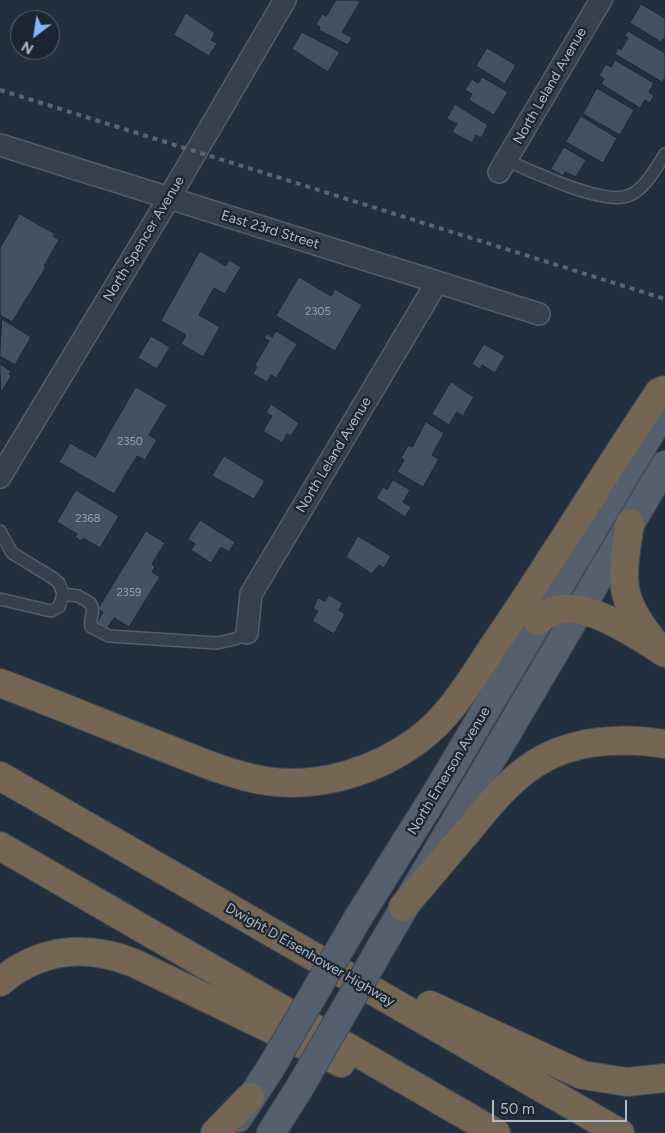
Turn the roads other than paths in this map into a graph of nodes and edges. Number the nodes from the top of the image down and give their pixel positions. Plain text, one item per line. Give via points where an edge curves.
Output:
1 (285, 0) edge
2 (600, 0) edge
3 (0, 145) edge
4 (665, 154) edge
5 (503, 166) joint
6 (169, 198) junction
7 (437, 282) junction
8 (539, 314) dead end
9 (665, 390) edge
10 (665, 408) edge
11 (665, 465) edge
12 (0, 477) edge
13 (630, 523) junction
14 (0, 531) edge
15 (63, 594) junction
16 (0, 599) edge
17 (579, 609) junction
18 (538, 621) junction
19 (247, 633) joint
20 (663, 651) edge
21 (0, 683) edge
22 (665, 744) edge
23 (0, 776) edge
24 (0, 846) edge
25 (403, 907) junction
26 (263, 928) junction
27 (0, 982) edge
28 (665, 1078) edge
29 (250, 1097) junction
30 (215, 1133) edge
31 (230, 1133) edge
32 (271, 1133) edge
33 (488, 1133) edge
34 (496, 1133) edge
35 (620, 1133) edge

1 - 6 street, North Spencer Avenue
2 - 5 street, North Leland Avenue
3 - 6 street, East 23rd Street
4 - 5 lane via 638,190 616,198
6 - 7 street, East 23rd Street
6 - 12 street, North Spencer Avenue
7 - 8 street, East 23rd Street
7 - 19 street, North Leland Avenue via 251,594
9 - 21 highway via 659,392 617,454 552,562 452,706 419,739 378,764 320,781 291,783 264,780 221,769
10 - 18 main road, North Emerson Avenue
11 - 13 main road, North Emerson Avenue
13 - 17 main road, North Emerson Avenue
13 - 20 highway via 624,569 627,600 636,620
14 - 15 lane via 12,553 53,578
15 - 16 lane via 59,607 50,611
15 - 19 lane via 78,596 90,603 94,611 90,621 92,627 109,636 217,643
17 - 18 highway via 557,608
17 - 20 highway via 600,616
17 - 25 main road, North Emerson Avenue
18 - 29 main road, North Emerson Avenue, bridge via 270,1069
22 - 25 highway via 636,740 591,743 556,753 526,770 492,802
23 - 26 highway, Dwight D Eisenhower Highway
24 - 34 highway
25 - 32 main road, North Emerson Avenue, bridge
26 - 28 highway via 567,1069 609,1080 640,1082
26 - 35 highway, Dwight D Eisenhower Highway
27 - 33 highway via 31,961 57,953 95,952 120,957
29 - 30 highway
29 - 31 main road, North Emerson Avenue

